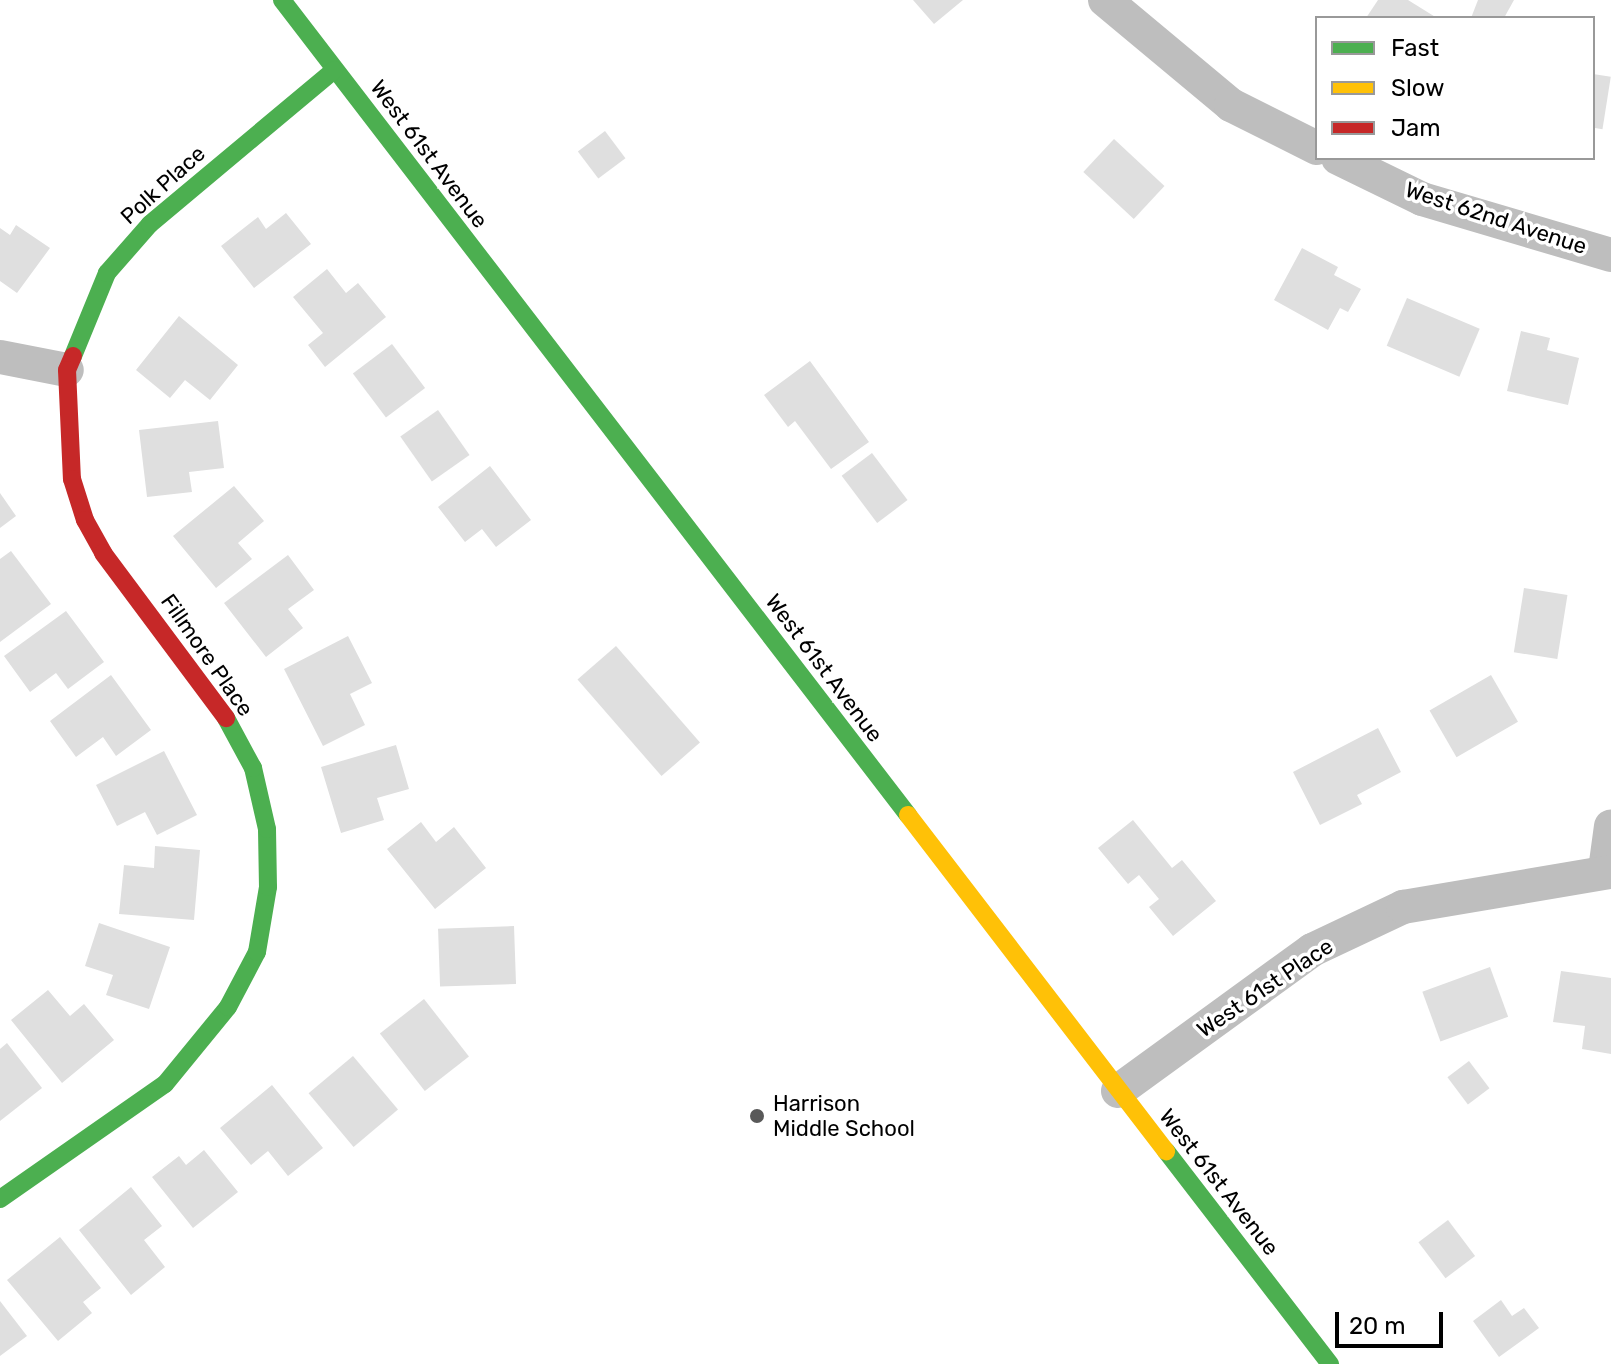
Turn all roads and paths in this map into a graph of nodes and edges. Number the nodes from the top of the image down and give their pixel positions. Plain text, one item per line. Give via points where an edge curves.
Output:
1 (282, 0) edge
2 (1105, 0) edge
3 (334, 70) junction
4 (1315, 147) edge
5 (1342, 160) edge
6 (1611, 255) edge
7 (0, 357) edge
8 (67, 370) junction
9 (1611, 826) edge
10 (1608, 871) edge
11 (1118, 1091) junction
12 (0, 1199) edge
13 (1330, 1364) edge

1 - 3 main road, West 61st Avenue
2 - 4 street via 1231,105
3 - 8 main road, Polk Place via 150,224 107,273
3 - 11 main road, West 61st Avenue
5 - 6 street, West 62nd Avenue via 1422,199
7 - 8 street
8 - 12 main road, Fillmore Place via 72,479 85,520 103,553 218,704 253,768 267,829 268,887 257,952 228,1007 188,1059 165,1084
9 - 10 street
10 - 11 street, West 61st Place via 1403,907 1312,950
11 - 13 main road, West 61st Avenue

